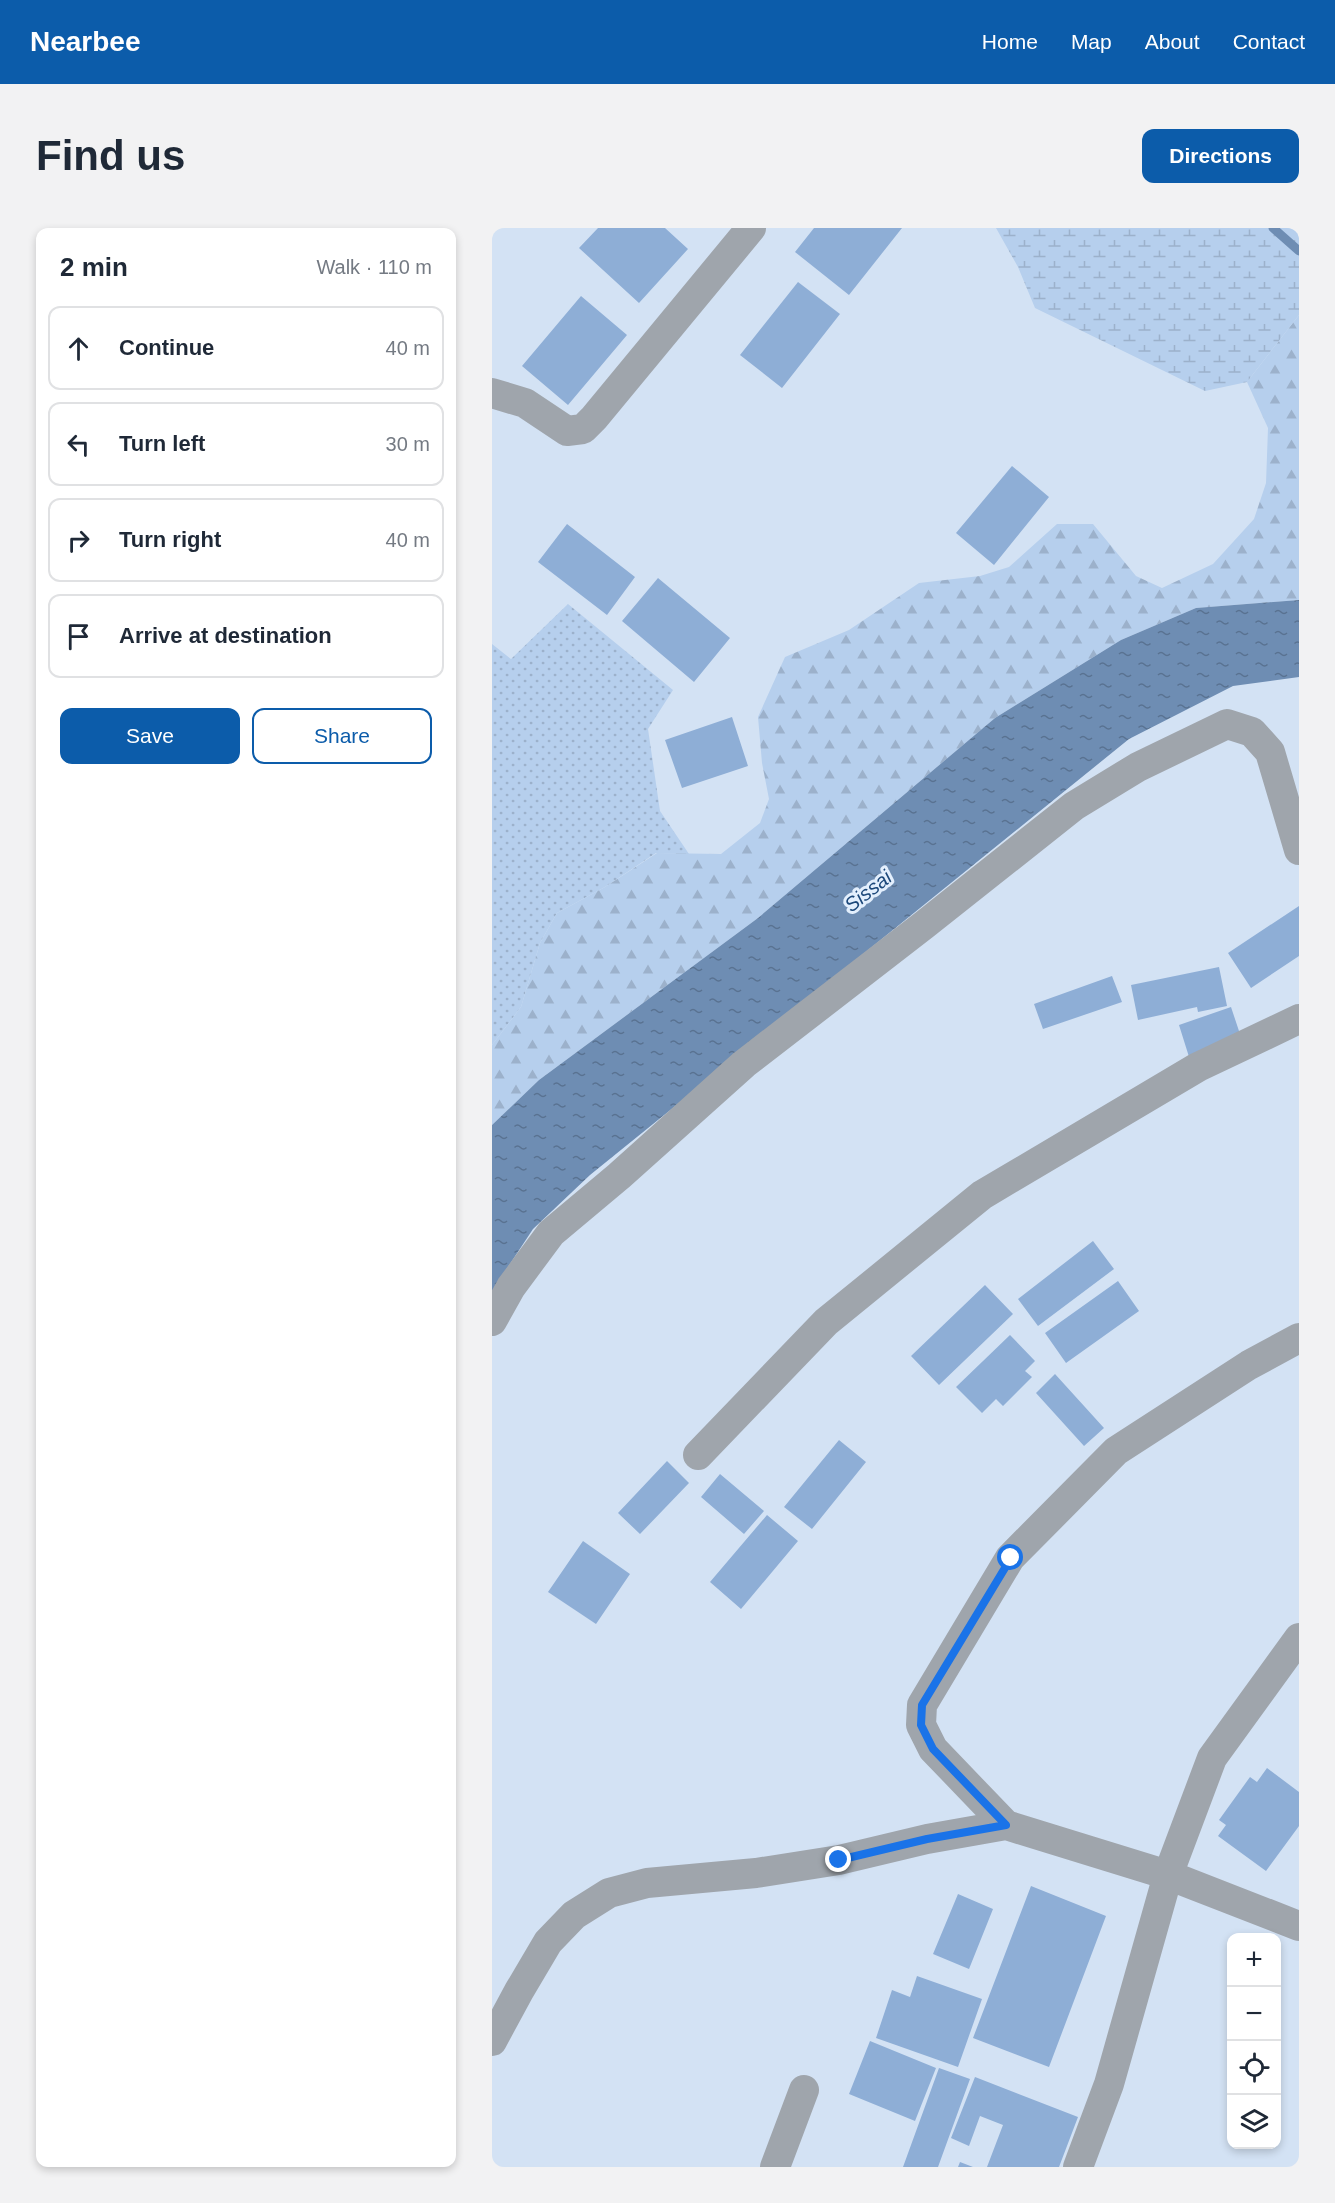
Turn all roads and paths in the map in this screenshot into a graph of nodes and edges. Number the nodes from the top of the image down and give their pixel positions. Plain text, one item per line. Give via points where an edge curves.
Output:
1 (751, 228) edge
2 (492, 393) edge
3 (1299, 850) edge
4 (1299, 1019) edge
5 (492, 1321) edge
6 (1299, 1338) edge
7 (698, 1455) dead end
8 (1299, 1638) edge
9 (1006, 1825) junction
10 (1168, 1875) junction
11 (1299, 1926) edge
12 (492, 2041) edge
13 (804, 2090) dead end
14 (775, 2167) edge
15 (1078, 2167) edge

1 - 2 street via 583,429 567,431 525,403
3 - 5 street via 1270,752 1252,732 1227,724 1138,767 1074,806 744,1064 551,1233 511,1287
4 - 7 street via 1198,1067 982,1195 826,1322
6 - 9 street via 1249,1365 1116,1451 1011,1558 999,1577 922,1705 921,1725 933,1749
8 - 10 street via 1212,1758
9 - 10 street
9 - 12 street via 839,1860 648,1883 609,1893 574,1915 548,1942
10 - 11 street
10 - 15 street via 1108,2084
13 - 14 street

